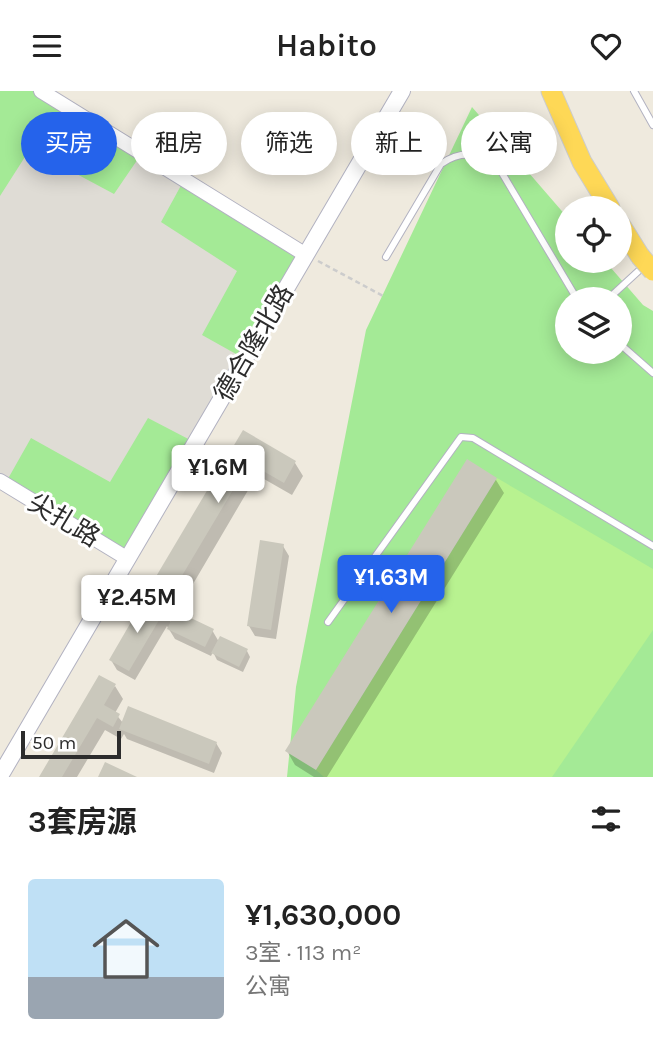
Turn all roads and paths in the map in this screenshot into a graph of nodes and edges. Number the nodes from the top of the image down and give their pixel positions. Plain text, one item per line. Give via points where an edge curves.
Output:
1 (41, 91) edge
2 (402, 91) edge
3 (551, 91) edge
4 (634, 91) edge
5 (653, 125) edge
6 (603, 196) edge
7 (632, 240) edge
8 (306, 255) junction
9 (386, 257) dead end
10 (648, 261) edge
11 (571, 287) edge
12 (621, 287) edge
13 (385, 297) dead end
14 (632, 355) edge
15 (653, 373) edge
16 (0, 481) edge
17 (653, 546) edge
18 (128, 559) junction
19 (328, 622) dead end
20 (0, 776) edge

1 - 8 street
2 - 8 main road, 德合隆北路
3 - 6 highway via 582,162
4 - 5 lane
7 - 10 highway
8 - 13 path
8 - 18 main road, 德合隆北路
9 - 11 lane via 441,164 455,156 478,155 502,173
10 - 12 lane
14 - 15 lane
16 - 18 street, 尖扎路
17 - 19 lane via 473,438 461,437
18 - 20 main road, 德合隆北路

